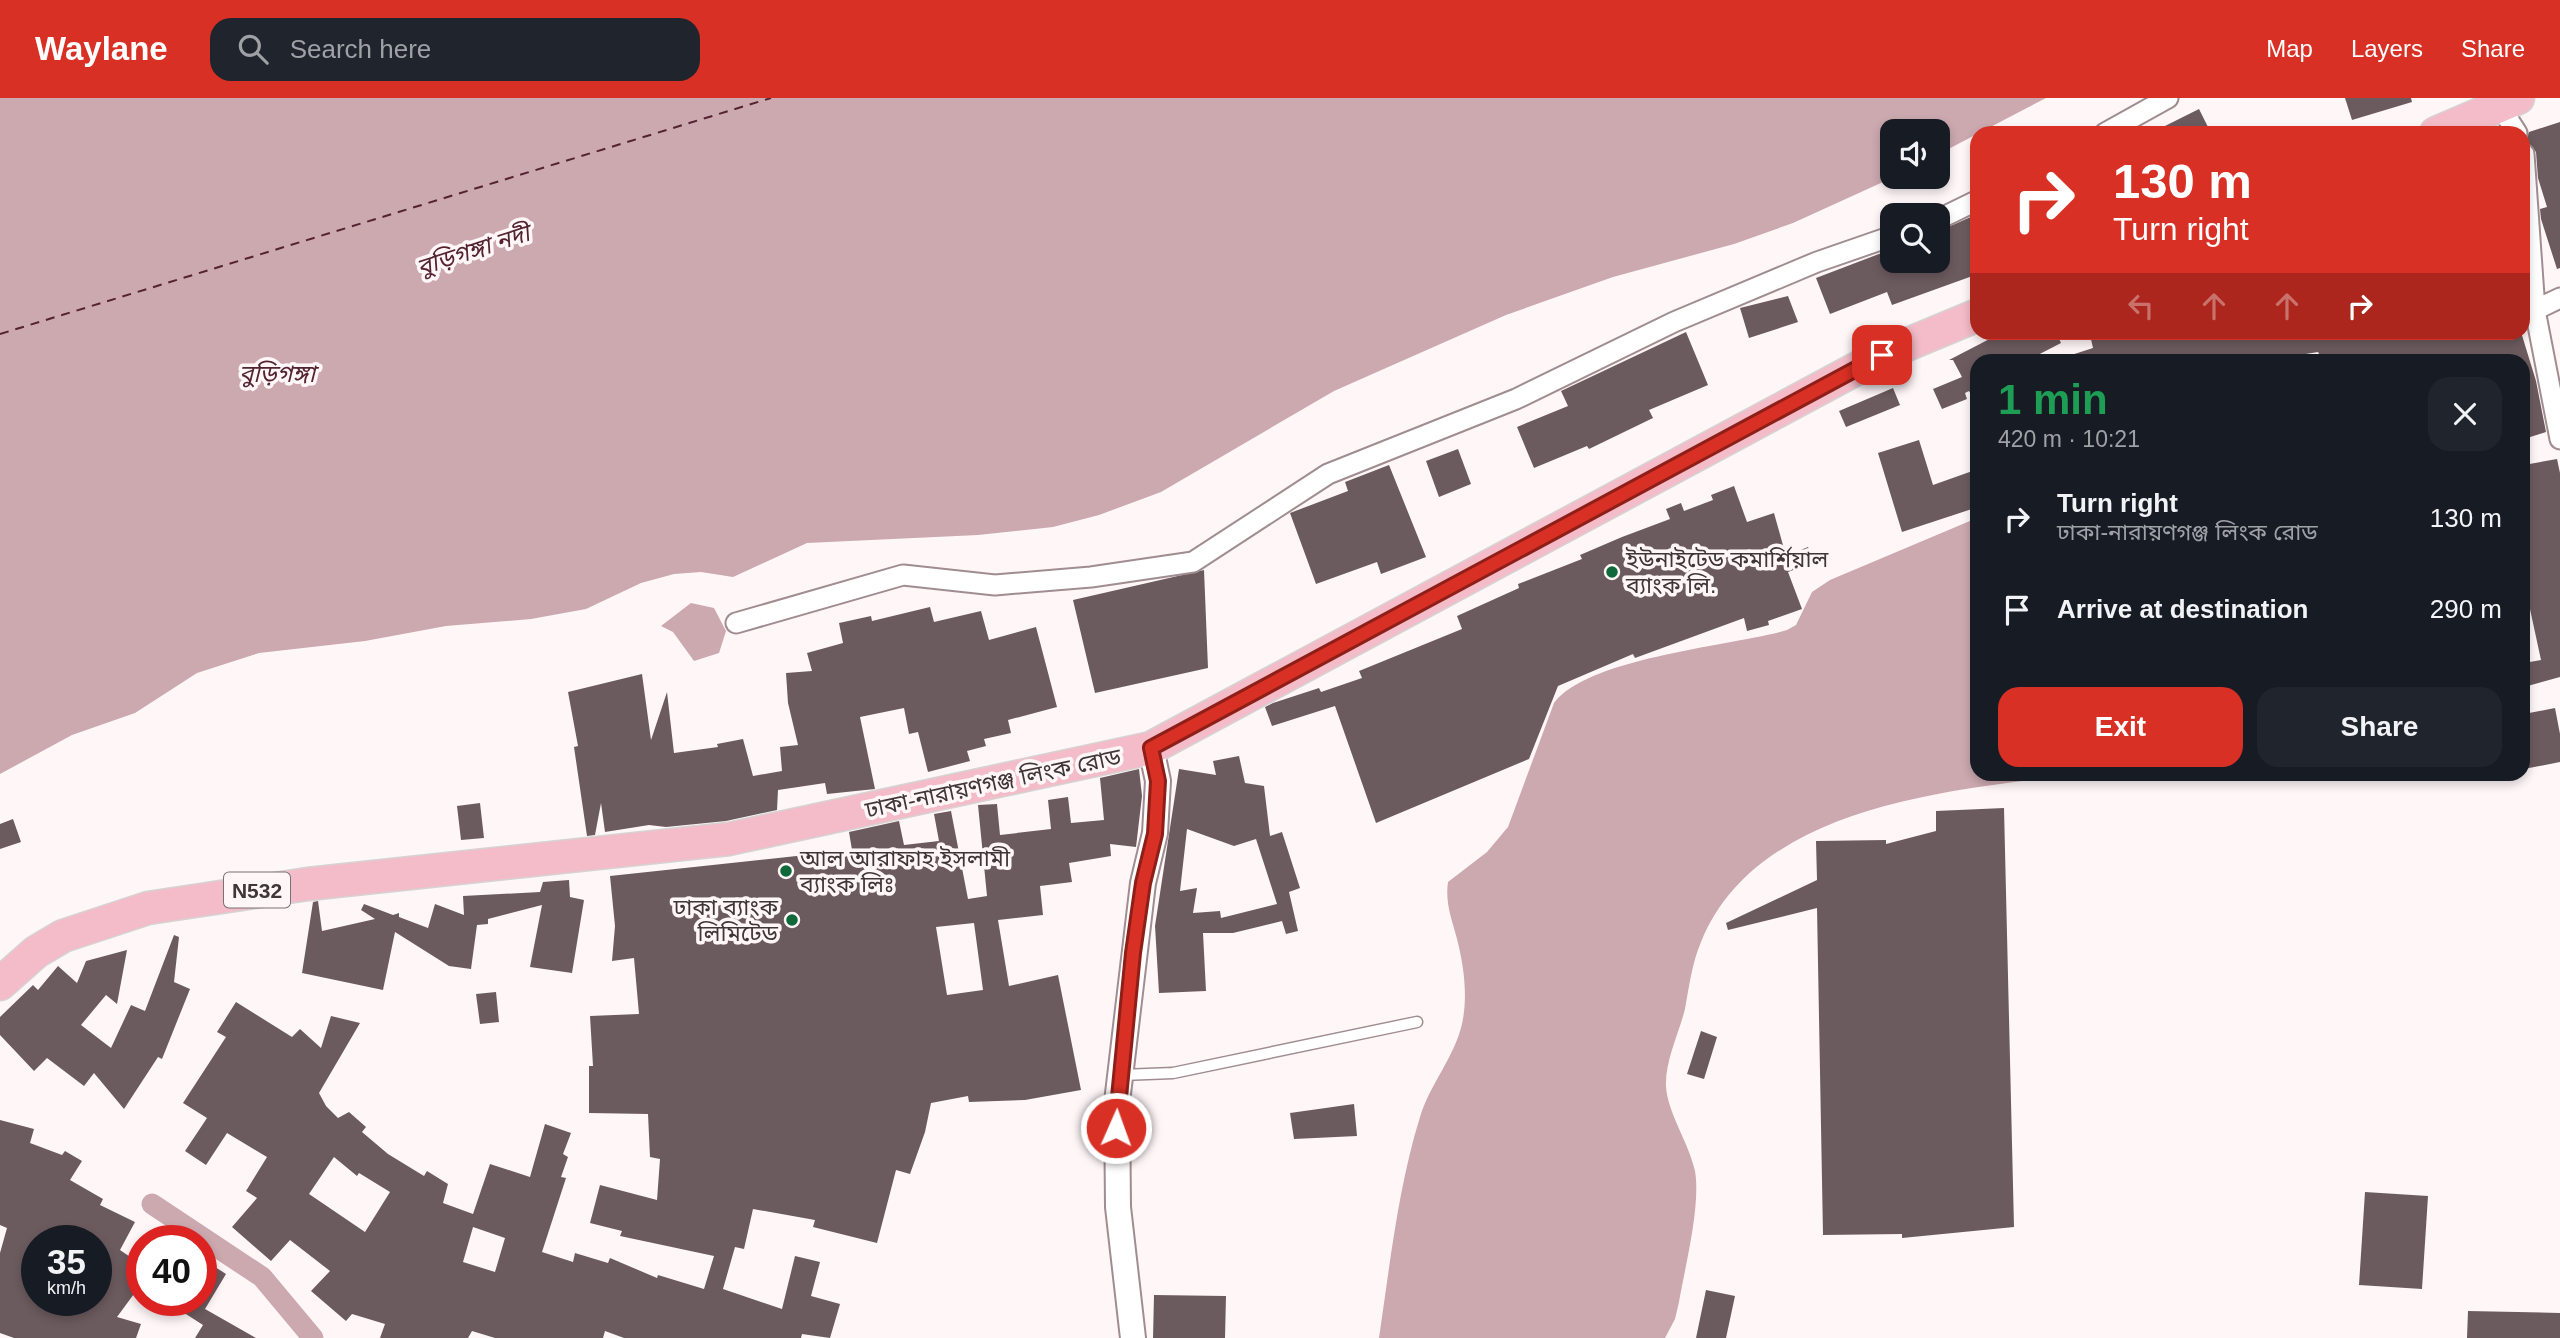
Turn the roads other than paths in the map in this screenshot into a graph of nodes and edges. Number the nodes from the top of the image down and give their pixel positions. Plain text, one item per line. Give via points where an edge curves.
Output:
1 (2168, 98) edge
2 (2512, 113) edge
3 (2118, 126) edge
4 (2463, 126) edge
5 (1970, 205) edge
6 (1950, 214) edge
7 (2530, 239) edge
8 (1880, 240) edge
9 (2560, 298) edge
10 (2535, 310) junction
11 (1970, 318) edge
12 (2560, 439) edge
13 (736, 624) dead end
14 (1151, 748) junction
15 (0, 984) edge
16 (1418, 1022) dead end
17 (1120, 1075) junction
18 (1133, 1338) edge

1 - 3 street
2 - 4 highway
5 - 6 street
7 - 10 street
8 - 13 street via 1674,322 1516,399 1328,474 1193,562 995,585 903,575
9 - 10 street
10 - 12 street
11 - 14 highway, ঢাকা-নারায়ণগঞ্জ লিংক রোড / N532 via 1882,355
14 - 15 highway, ঢাকা-নারায়ণগঞ্জ লিংক রোড / N532 via 729,839 222,895 148,908 63,936 36,952
14 - 17 street via 1158,781 1155,834 1143,883
16 - 17 lane via 1173,1073
17 - 18 street via 1118,1194

